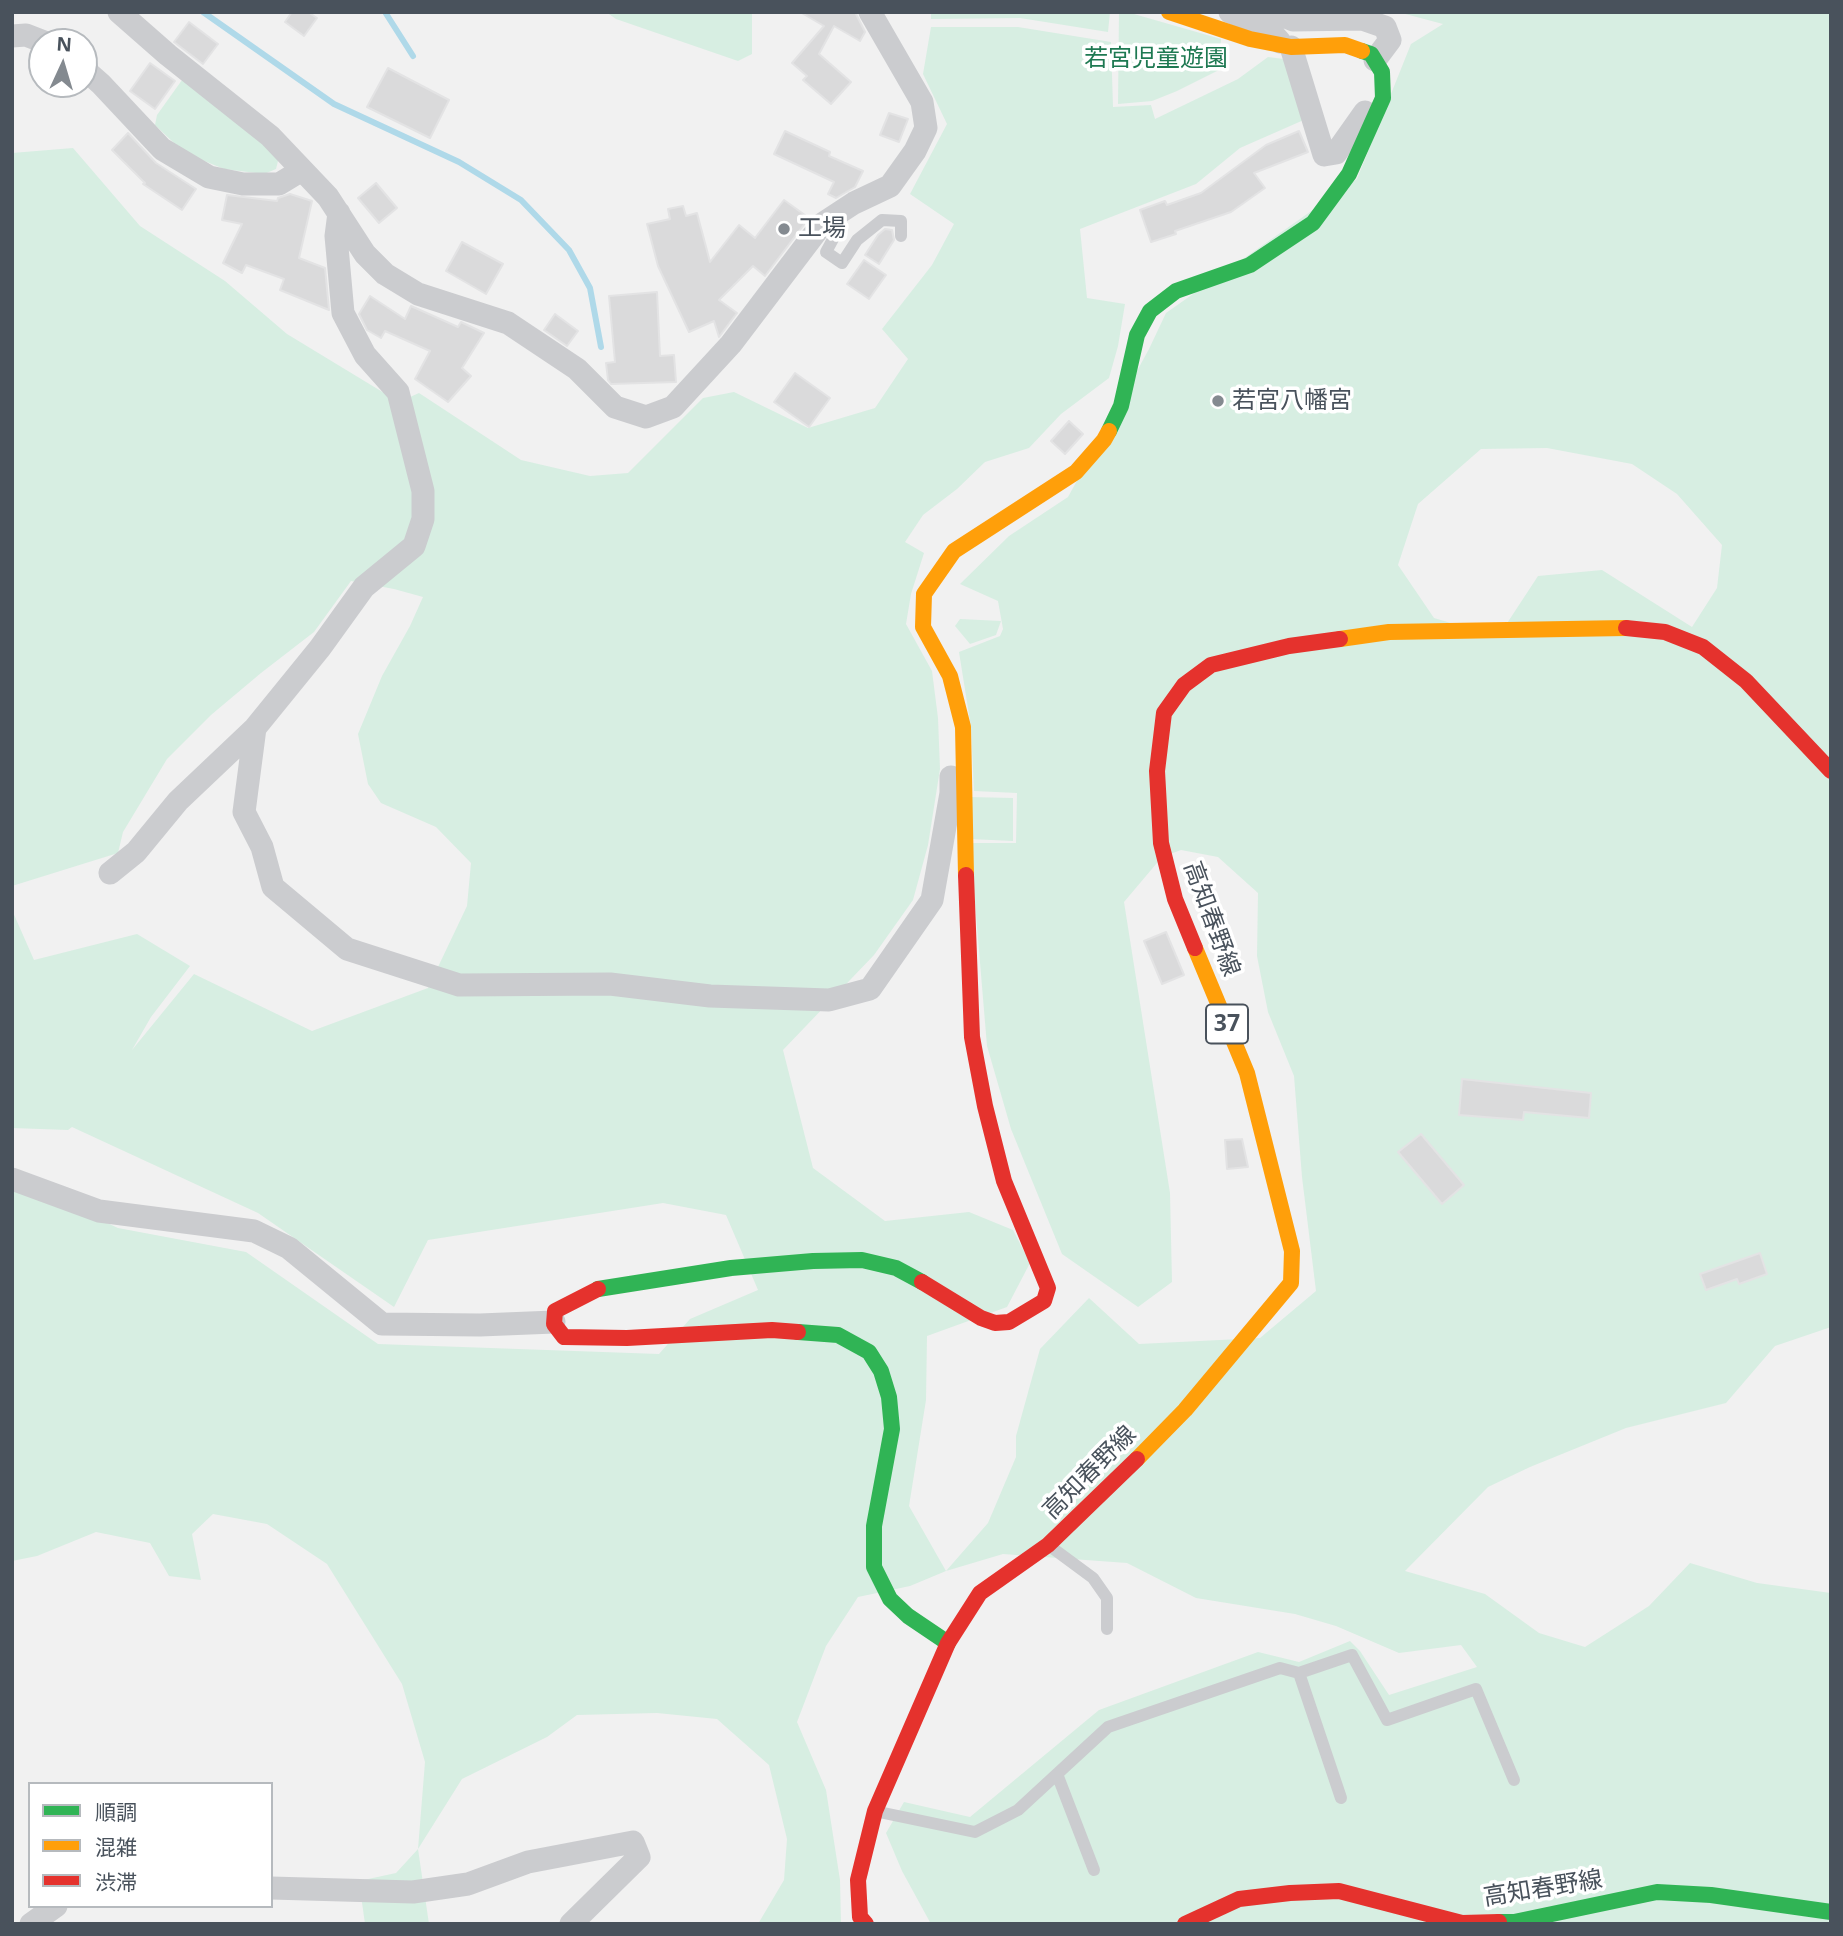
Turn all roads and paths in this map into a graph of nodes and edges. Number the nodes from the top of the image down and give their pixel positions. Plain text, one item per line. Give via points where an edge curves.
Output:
1 (119, 12) edge
2 (870, 12) edge
3 (1169, 12) edge
4 (1230, 12) edge
5 (1274, 12) edge
6 (1286, 46) junction
7 (1379, 71) junction
8 (98, 81) edge
9 (302, 170) junction
10 (339, 213) junction
11 (839, 213) junction
12 (901, 236) dead end
13 (950, 676) junction
14 (255, 728) junction
15 (1831, 771) edge
16 (110, 873) dead end
17 (12, 1179) edge
18 (554, 1322) junction
19 (1048, 1545) junction
20 (1107, 1629) dead end
21 (948, 1643) junction
22 (1299, 1673) junction
23 (1057, 1774) junction
24 (1514, 1780) dead end
25 (1341, 1798) dead end
26 (875, 1811) junction
27 (1094, 1870) dead end
28 (273, 1888) edge
29 (53, 1908) edge
30 (1831, 1912) edge
31 (857, 1921) edge
32 (31, 1924) edge
33 (571, 1924) edge
34 (1185, 1924) edge

1 - 9 street via 270,136
2 - 11 street via 922,102 926,128 890,186
3 - 6 street
4 - 6 street via 1268,28
5 - 7 street via 1293,20 1362,19 1385,27 1390,40
6 - 7 street via 1345,45 1371,54
6 - 7 street via 1324,155 1336,153 1364,114
7 - 13 street via 1383,98 1349,174 1313,223 1250,265 1175,291 1150,311 1137,335 1121,406 1104,440 1076,472 954,551 924,594 923,627
8 - 9 street via 162,149 209,177 243,184 279,184
9 - 10 street
10 - 11 street via 384,274 418,294 508,324 577,369 615,407 646,418 673,407 731,344 822,224
10 - 14 street via 336,236 343,313 365,355 398,392 423,491 423,519 414,546 364,587
11 - 12 lane via 839,228 826,252 842,263 858,240 882,220 901,221
13 - 14 street via 951,793 932,900 870,989 829,1000 710,996 610,984 459,985 347,949 273,887 262,847 244,812
13 - 18 street via 963,727 972,1037 1004,1181 1048,1288 1044,1301 1009,1322 995,1323 896,1268 862,1260 813,1261 731,1268 595,1289 555,1311
14 - 16 street via 178,801 136,852
15 - 19 street, 高知春野線 / 37 via 1746,681 1703,647 1665,632 1630,628 1389,632 1289,646 1211,665 1184,685 1164,713 1157,771 1161,843 1175,899 1247,1073 1293,1251 1291,1283 1185,1410
17 - 18 street via 99,1211 254,1231 289,1248 382,1324
18 - 21 street via 564,1337 772,1330 838,1335 869,1352 889,1396 892,1429 874,1526 874,1567 890,1599
19 - 20 lane via 1093,1578 1107,1598
19 - 21 street, 高知春野線 / 37 via 980,1593
21 - 26 street, 高知春野線 / 37
22 - 23 lane via 1280,1668 1108,1727
22 - 24 lane via 1352,1654 1387,1720 1476,1689
22 - 25 lane
23 - 26 lane via 1018,1810 975,1832
23 - 27 lane
26 - 31 street, 高知春野線 / 37 via 858,1880
28 - 33 street via 413,1892 468,1884 528,1862 633,1842 639,1857
29 - 32 street
30 - 34 street, 高知春野線 via 1657,1892 1514,1922 1462,1923 1339,1891 1239,1899

